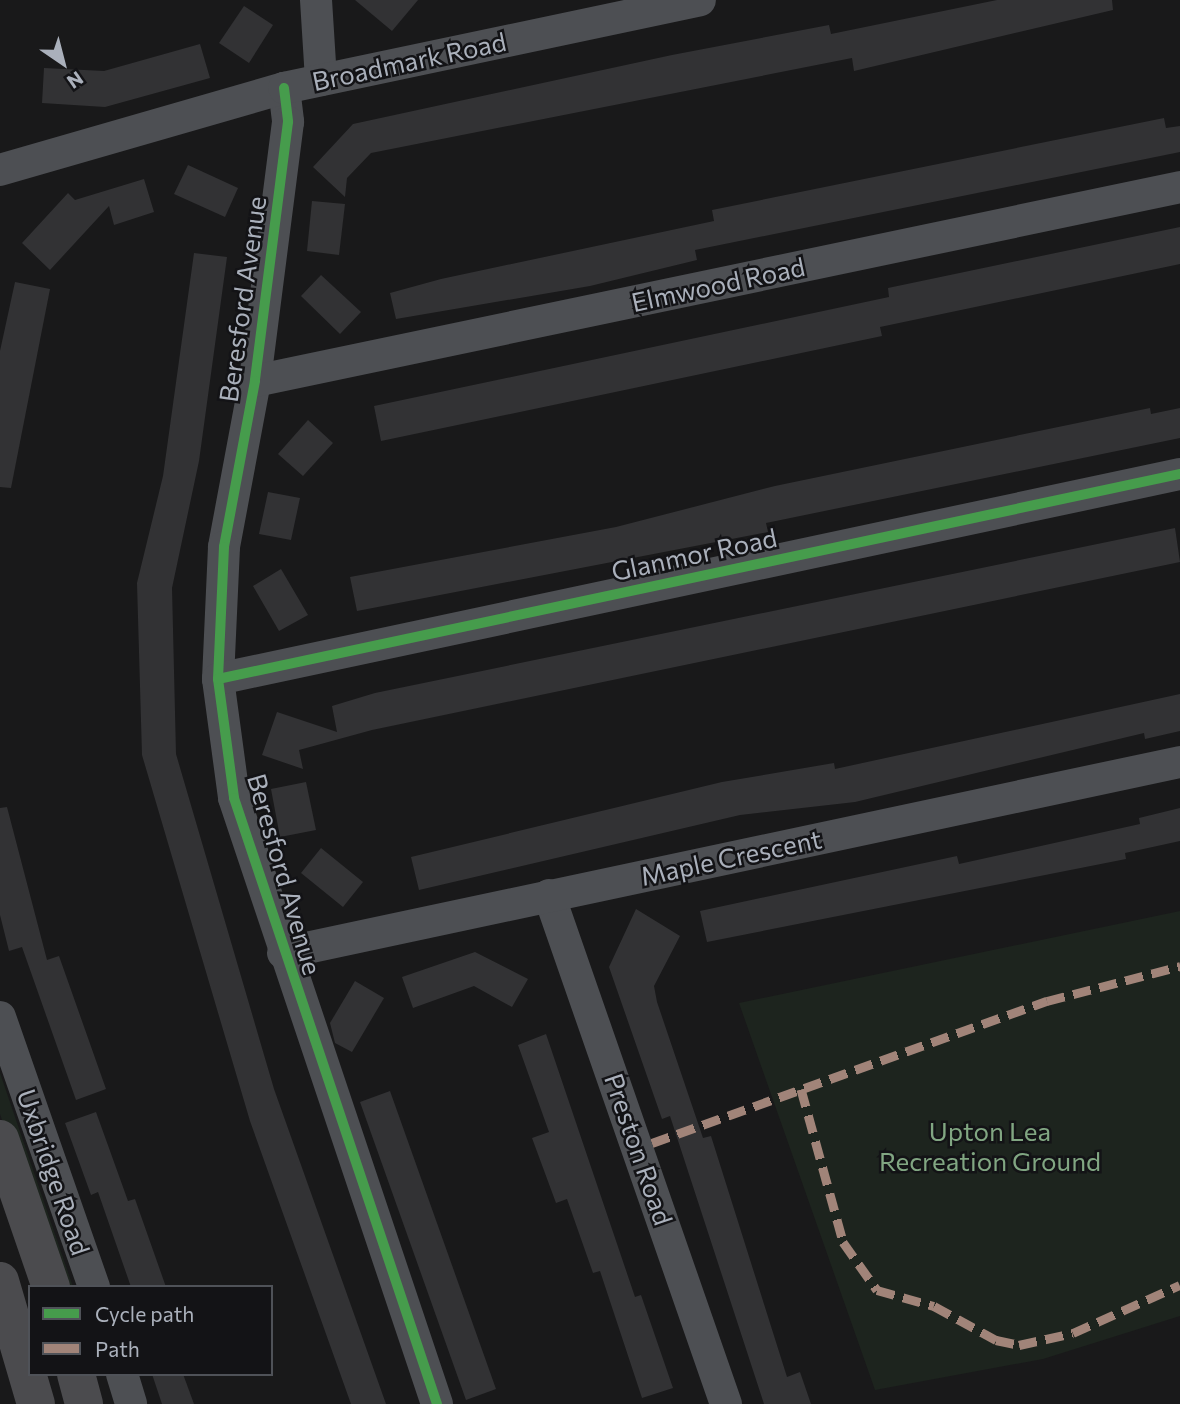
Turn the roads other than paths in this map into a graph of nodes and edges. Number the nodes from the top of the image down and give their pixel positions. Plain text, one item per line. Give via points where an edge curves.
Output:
1 (316, 0) edge
2 (701, 0) edge
3 (321, 80) junction
4 (284, 88) junction
5 (1, 176) edge
6 (1180, 187) edge
7 (255, 380) junction
8 (1180, 474) edge
9 (218, 679) junction
10 (1180, 762) edge
11 (549, 895) junction
12 (283, 953) junction
13 (0, 1017) edge
14 (0, 1139) edge
15 (0, 1282) edge
16 (50, 1285) edge
17 (93, 1285) edge
18 (77, 1376) edge
19 (123, 1376) edge
20 (36, 1404) edge
21 (84, 1404) edge
22 (131, 1404) edge
23 (437, 1404) edge
24 (726, 1404) edge

1 - 3 street
2 - 3 street, Broadmark Road
3 - 4 street, Broadmark Road
4 - 5 street, Broadmark Road
4 - 7 street, Beresford Avenue via 288,122
6 - 7 street, Elmwood Road
7 - 9 street, Beresford Avenue via 224,547
8 - 9 street, Glanmor Road
9 - 12 street, Beresford Avenue via 234,798
10 - 11 street, Maple Crescent
11 - 12 street, Maple Crescent
11 - 24 street, Preston Road
12 - 23 street, Beresford Avenue
13 - 17 street, Uxbridge Road
14 - 16 main road, Uxbridge Road
15 - 20 main road
18 - 21 main road
19 - 22 street

